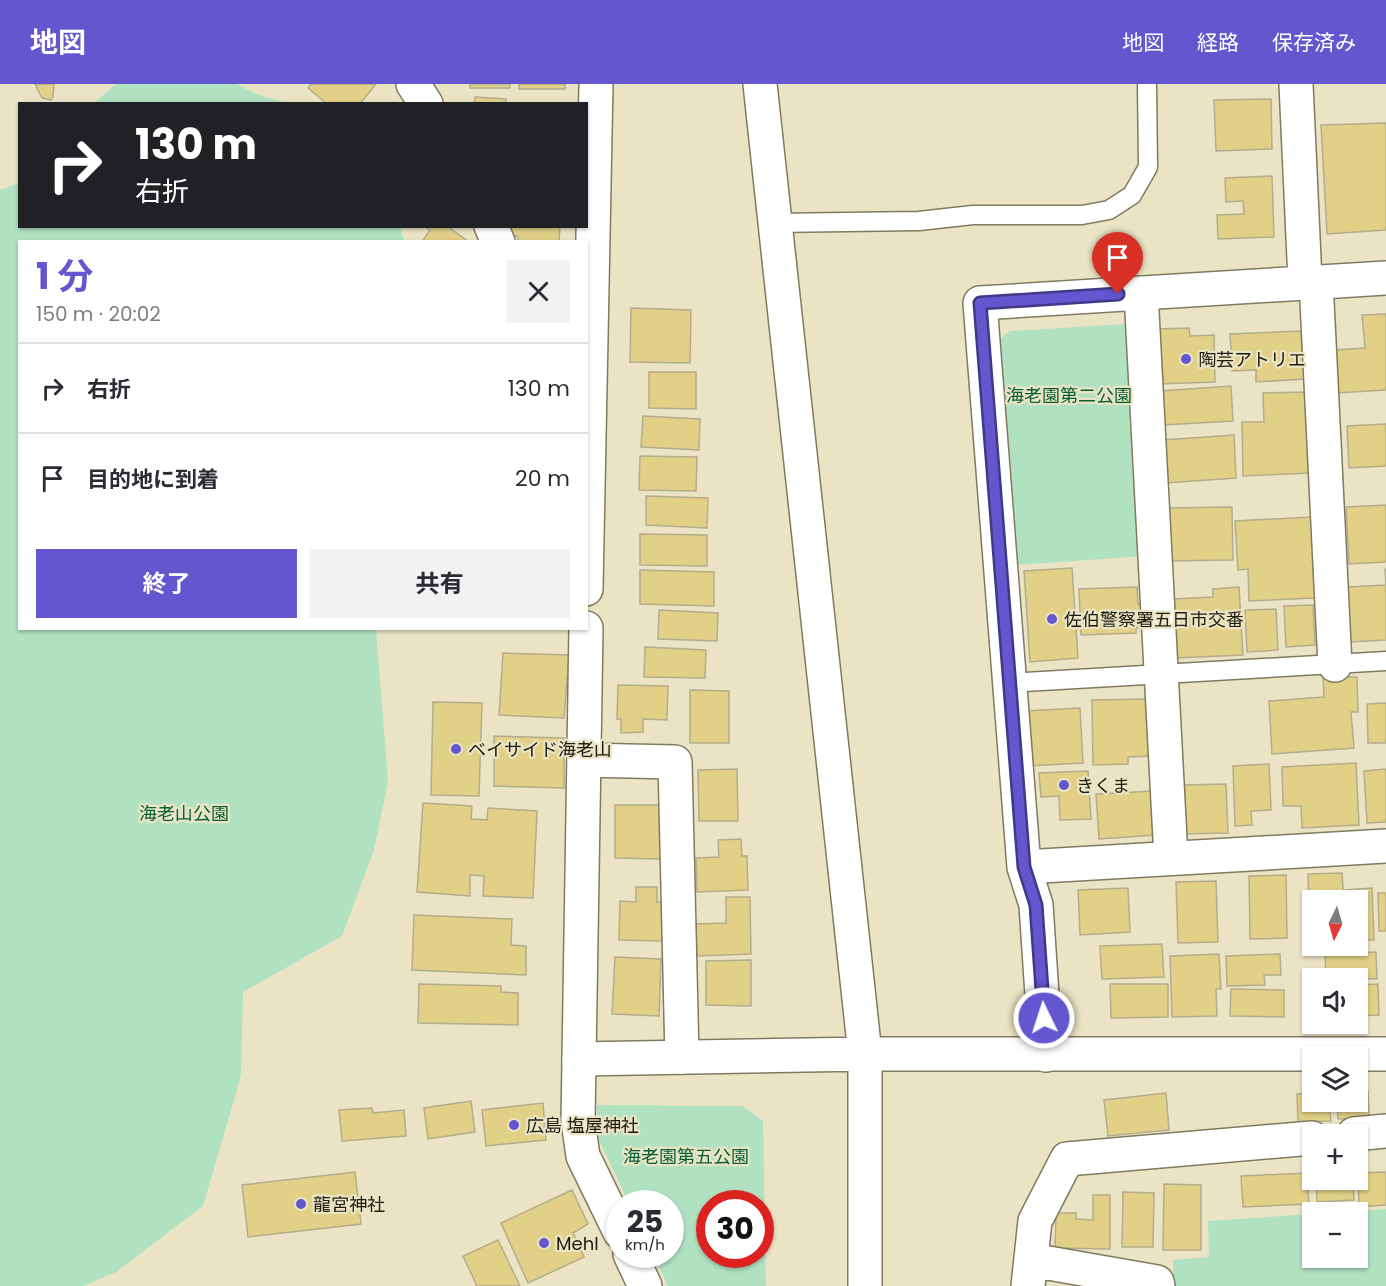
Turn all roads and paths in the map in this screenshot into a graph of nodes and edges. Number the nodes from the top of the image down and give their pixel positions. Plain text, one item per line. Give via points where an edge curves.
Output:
1 (413, 84) edge
2 (596, 84) edge
3 (760, 84) edge
4 (1147, 84) edge
5 (1296, 84) edge
6 (425, 102) edge
7 (773, 224) junction
8 (1386, 278) edge
9 (589, 281) edge
10 (1311, 281) junction
11 (1141, 292) junction
12 (588, 384) edge
13 (586, 630) edge
14 (1386, 661) edge
15 (1335, 665) junction
16 (1162, 676) junction
17 (1008, 683) junction
18 (584, 760) junction
19 (1386, 846) edge
20 (1171, 858) junction
21 (1024, 867) junction
22 (865, 1054) junction
23 (1046, 1054) junction
24 (1386, 1054) edge
25 (682, 1057) junction
26 (579, 1059) junction
27 (1386, 1131) edge
28 (1368, 1133) edge
29 (1302, 1139) edge
30 (606, 1203) edge
31 (637, 1268) edge
32 (1030, 1273) edge
33 (645, 1286) edge
34 (865, 1286) edge
35 (1158, 1286) edge

1 - 6 street
2 - 9 street
3 - 7 street
4 - 7 lane via 1148,167 1132,195 1109,210 1082,215 973,215 919,221
5 - 10 street
7 - 22 street
8 - 10 street
9 - 12 street
10 - 11 street
10 - 15 street
11 - 16 street
11 - 17 street via 980,303
13 - 18 street
14 - 15 lane
15 - 16 lane
16 - 17 lane
16 - 20 street
17 - 21 street
18 - 25 street via 675,762
18 - 26 street
19 - 20 street
20 - 21 street
21 - 23 street via 1036,905
22 - 23 street
22 - 25 street
22 - 34 street
23 - 24 street
25 - 26 street
26 - 30 street via 578,1121 583,1156
27 - 28 street
29 - 32 street via 1067,1159 1035,1221
31 - 33 street
32 - 35 street via 1157,1282

